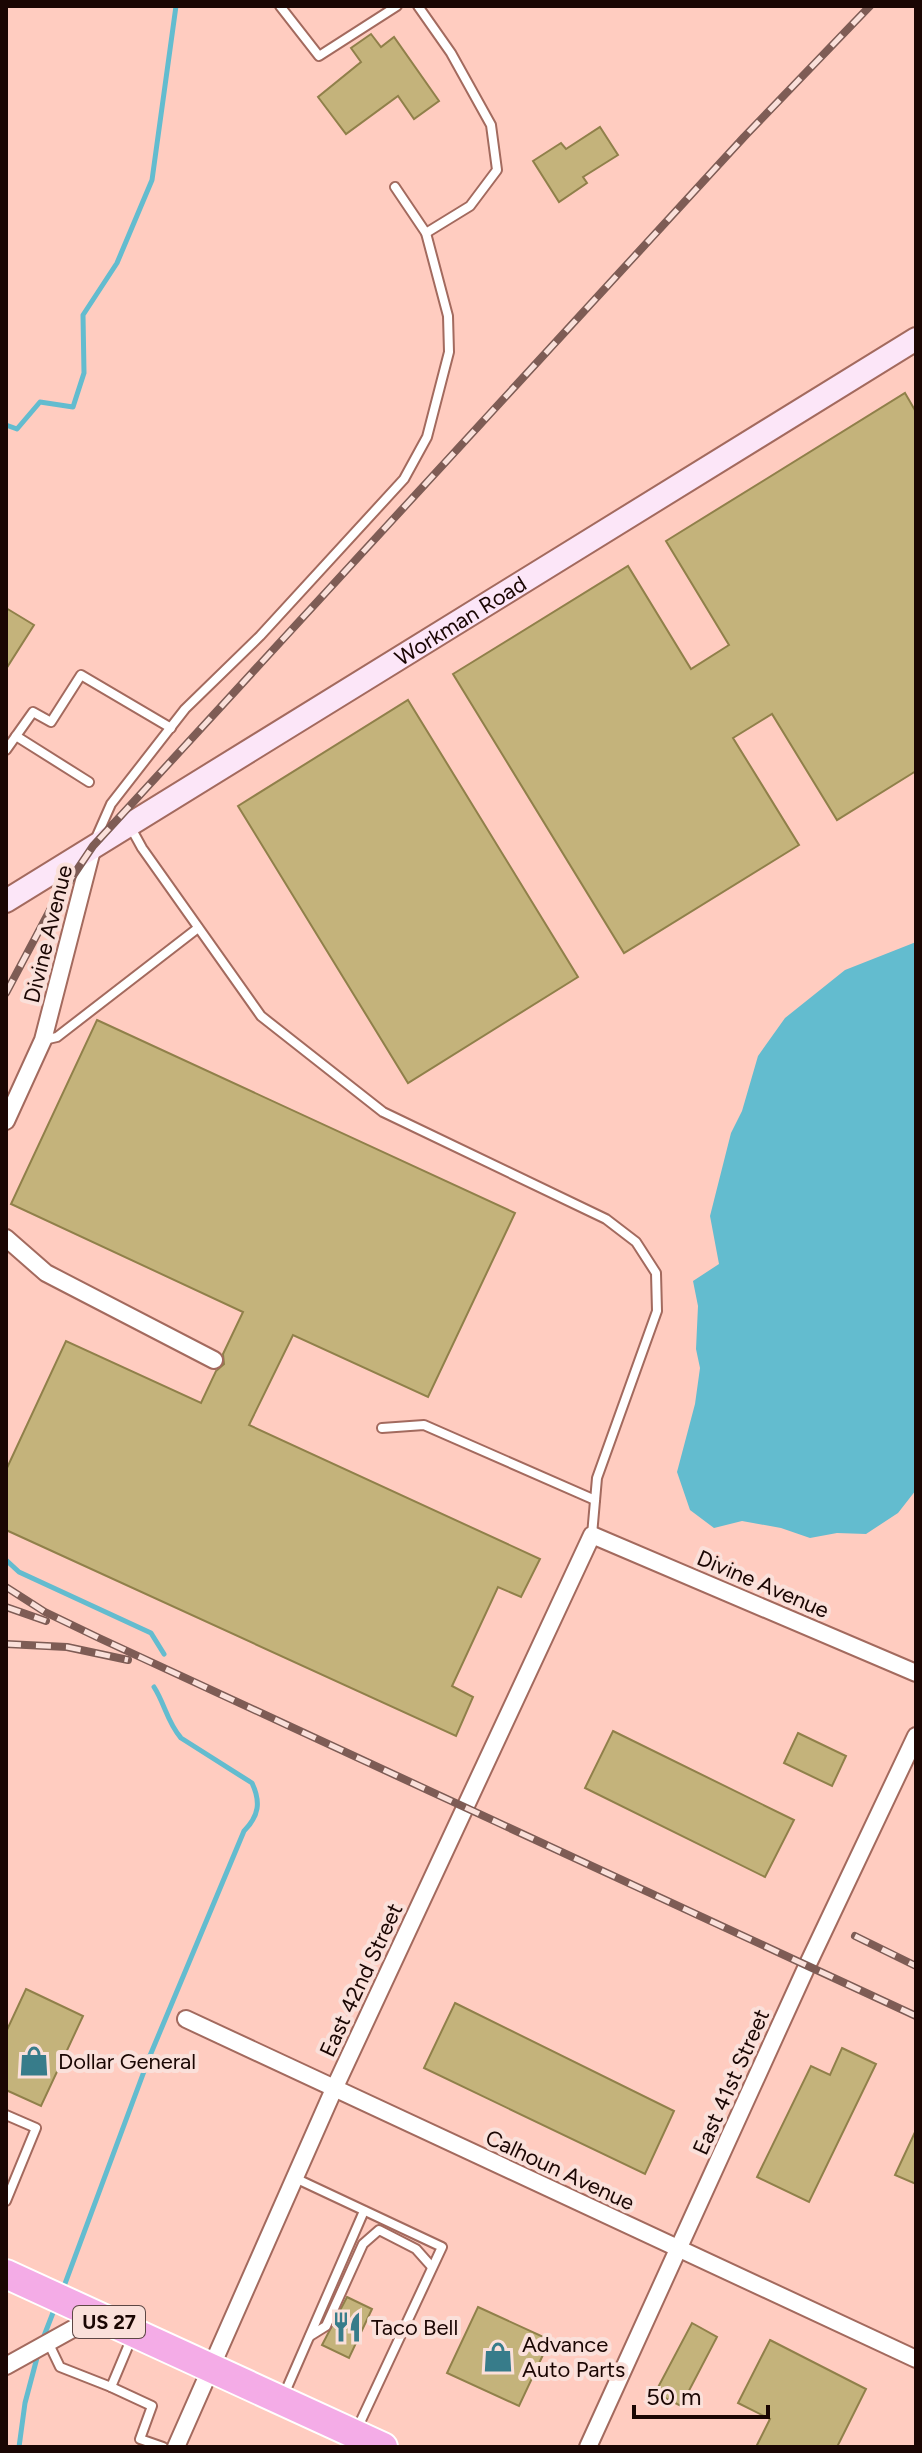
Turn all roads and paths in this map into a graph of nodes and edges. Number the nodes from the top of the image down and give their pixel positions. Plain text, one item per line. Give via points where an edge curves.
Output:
1 (280, 6) edge
2 (397, 6) edge
3 (418, 6) edge
4 (395, 187) dead end
5 (426, 233) junction
6 (916, 339) edge
7 (171, 728) junction
8 (16, 736) junction
9 (6, 750) edge
10 (89, 782) dead end
11 (129, 824) junction
12 (93, 846) junction
13 (6, 901) edge
14 (198, 928) junction
15 (43, 1040) junction
16 (6, 1121) edge
17 (6, 1238) edge
18 (214, 1360) dead end
19 (382, 1428) dead end
20 (595, 1500) junction
21 (592, 1535) junction
22 (916, 1673) edge
23 (916, 1736) edge
24 (186, 2019) dead end
25 (334, 2089) junction
26 (6, 2115) edge
27 (295, 2178) junction
28 (6, 2201) edge
29 (364, 2211) junction
30 (679, 2249) junction
31 (432, 2267) junction
32 (6, 2274) edge
33 (96, 2316) junction
34 (134, 2333) junction
35 (309, 2337) junction
36 (48, 2342) junction
37 (916, 2359) edge
38 (6, 2366) edge
39 (212, 2369) junction
40 (111, 2387) junction
41 (282, 2401) junction
42 (354, 2434) junction
43 (163, 2447) edge
44 (176, 2447) edge
45 (383, 2447) edge
46 (588, 2447) edge

1 - 2 lane via 319,56
3 - 5 lane via 491,125 497,170 470,206
4 - 5 lane
5 - 7 lane via 448,316 449,352 427,437 404,479
6 - 11 street, Workman Road
7 - 8 lane via 81,675 51,722 33,712
7 - 12 lane via 111,804
8 - 9 lane
8 - 10 lane
11 - 12 street, Workman Road
11 - 14 lane
12 - 13 street, Workman Road
12 - 15 street, Divine Avenue
14 - 15 lane via 57,1037
14 - 20 lane via 261,1016 383,1112 606,1219 636,1242 656,1273 657,1311 597,1478
15 - 16 street, Divine Avenue
17 - 18 street via 46,1273
19 - 20 lane via 424,1425
20 - 21 lane
21 - 22 street, Divine Avenue
21 - 25 street, East 42nd Street
23 - 30 street, East 41st Street
24 - 25 street, Calhoun Avenue
25 - 27 street, East 42nd Street
25 - 30 street, Calhoun Avenue
26 - 28 lane via 36,2128
27 - 29 lane
27 - 39 street, East 42nd Street
29 - 31 lane via 442,2247
29 - 35 lane
30 - 37 street, Calhoun Avenue
30 - 46 street, East 41st Street
31 - 35 lane via 416,2249 379,2230 363,2244 326,2326
31 - 42 lane
32 - 33 highway, US 27
33 - 34 highway, US 27
33 - 36 street
34 - 39 highway, US 27
34 - 40 lane
35 - 41 lane
36 - 38 street
36 - 40 lane via 60,2367
39 - 41 highway, US 27
39 - 44 street, East 42nd Street
40 - 43 lane via 152,2406 140,2439
41 - 42 highway, US 27
42 - 45 highway, US 27

